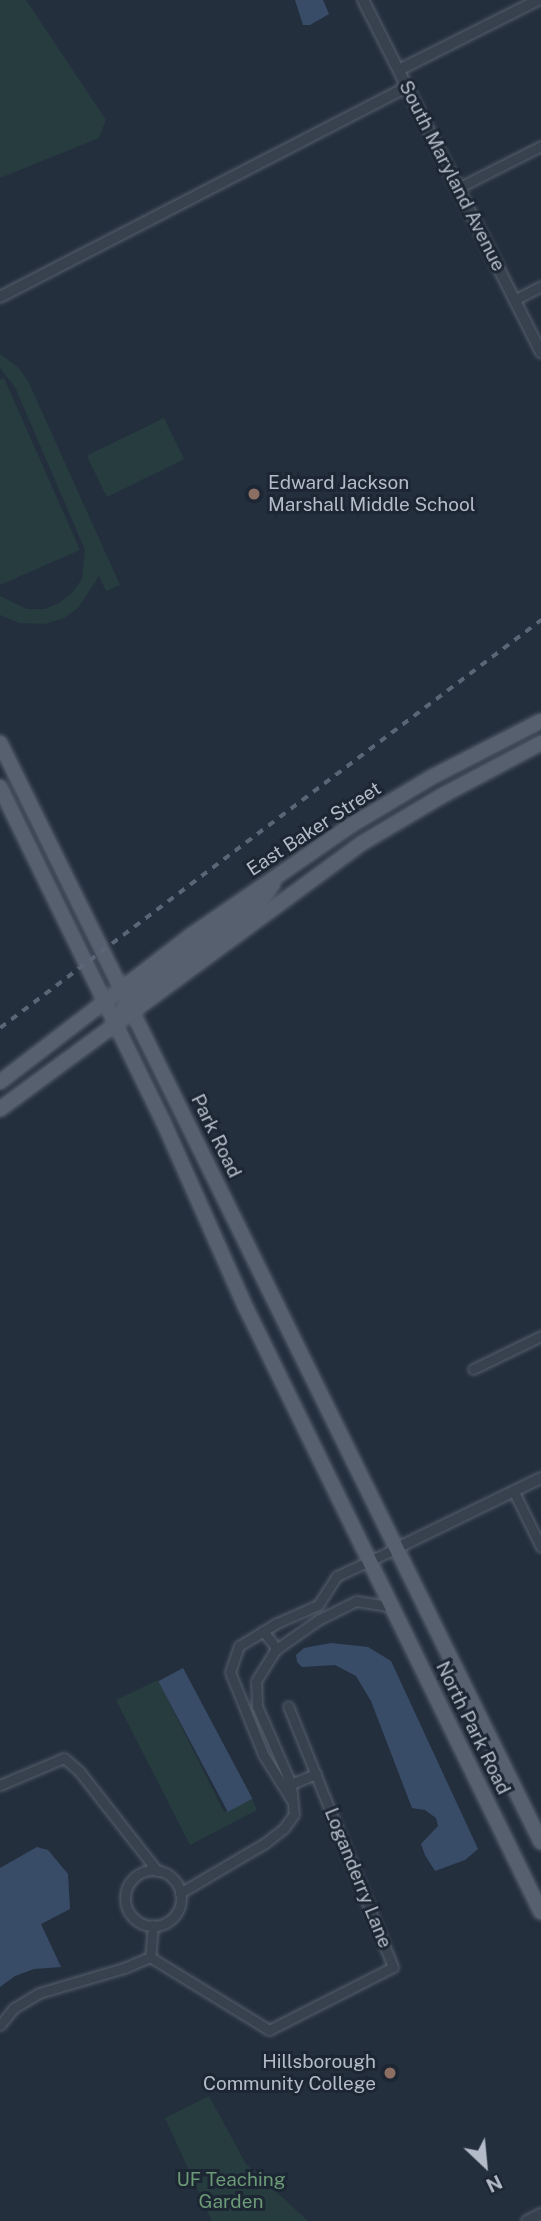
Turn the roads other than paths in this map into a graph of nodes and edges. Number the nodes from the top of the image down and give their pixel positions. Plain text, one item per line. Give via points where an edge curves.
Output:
1 (363, 0) edge
2 (538, 0) edge
3 (398, 69) junction
4 (407, 87) junction
5 (541, 146) edge
6 (458, 188) junction
7 (541, 286) edge
8 (0, 297) edge
9 (514, 300) junction
10 (541, 353) edge
11 (541, 721) edge
12 (0, 743) edge
13 (541, 743) edge
14 (0, 787) edge
15 (106, 1000) junction
16 (127, 1001) junction
17 (117, 1023) junction
18 (0, 1082) edge
19 (0, 1109) edge
20 (541, 1336) edge
21 (473, 1369) dead end
22 (541, 1478) edge
23 (514, 1492) junction
24 (541, 1547) edge
25 (397, 1548) junction
26 (371, 1561) junction
27 (318, 1605) junction
28 (393, 1608) junction
29 (324, 1616) junction
30 (263, 1631) junction
31 (277, 1649) junction
32 (256, 1701) junction
33 (243, 1706) junction
34 (288, 1706) dead end
35 (316, 1774) junction
36 (291, 1784) junction
37 (0, 1785) edge
38 (292, 1802) junction
39 (541, 1842) edge
40 (157, 1871) junction
41 (180, 1893) junction
42 (541, 1912) edge
43 (153, 1925) junction
44 (150, 1956) junction
45 (0, 2025) edge
46 (541, 2214) edge
47 (527, 2221) edge

1 - 3 street, South Maryland Avenue
2 - 3 street
3 - 4 street, South Maryland Avenue
4 - 6 street, South Maryland Avenue
4 - 8 street
5 - 6 street
6 - 9 street, South Maryland Avenue
7 - 9 street
9 - 10 street, South Maryland Avenue
11 - 16 main road, East Baker Street via 389,802 223,912
12 - 16 main road, Park Road
13 - 16 main road, East Baker Street via 362,843
14 - 15 main road
15 - 16 main road
15 - 17 main road
15 - 18 main road
16 - 17 main road
16 - 25 main road, Park Road
17 - 19 main road
17 - 26 main road via 246,1308
20 - 21 street
22 - 23 street
23 - 24 street
23 - 25 street
25 - 26 street
25 - 39 main road, North Park Road
26 - 27 street via 337,1576
26 - 28 main road, North Park Road
27 - 29 street
27 - 30 street
28 - 29 street via 356,1601
28 - 42 main road, North Park Road
29 - 31 street
30 - 31 street
30 - 33 street via 239,1646 230,1672
31 - 32 street via 256,1681
32 - 33 street
32 - 36 street
33 - 38 street via 263,1754
34 - 35 street, Loganderry Lane
35 - 36 street
35 - 44 street, Loganderry Lane via 393,1967 269,2030
36 - 38 street
37 - 40 street via 64,1758
38 - 41 street via 294,1814 284,1828
40 - 41 street via 169,1875
40 - 43 street via 135,1877 126,1892 133,1917
41 - 43 street via 174,1916
43 - 44 street
44 - 45 street via 39,1993 14,2008
46 - 47 street

